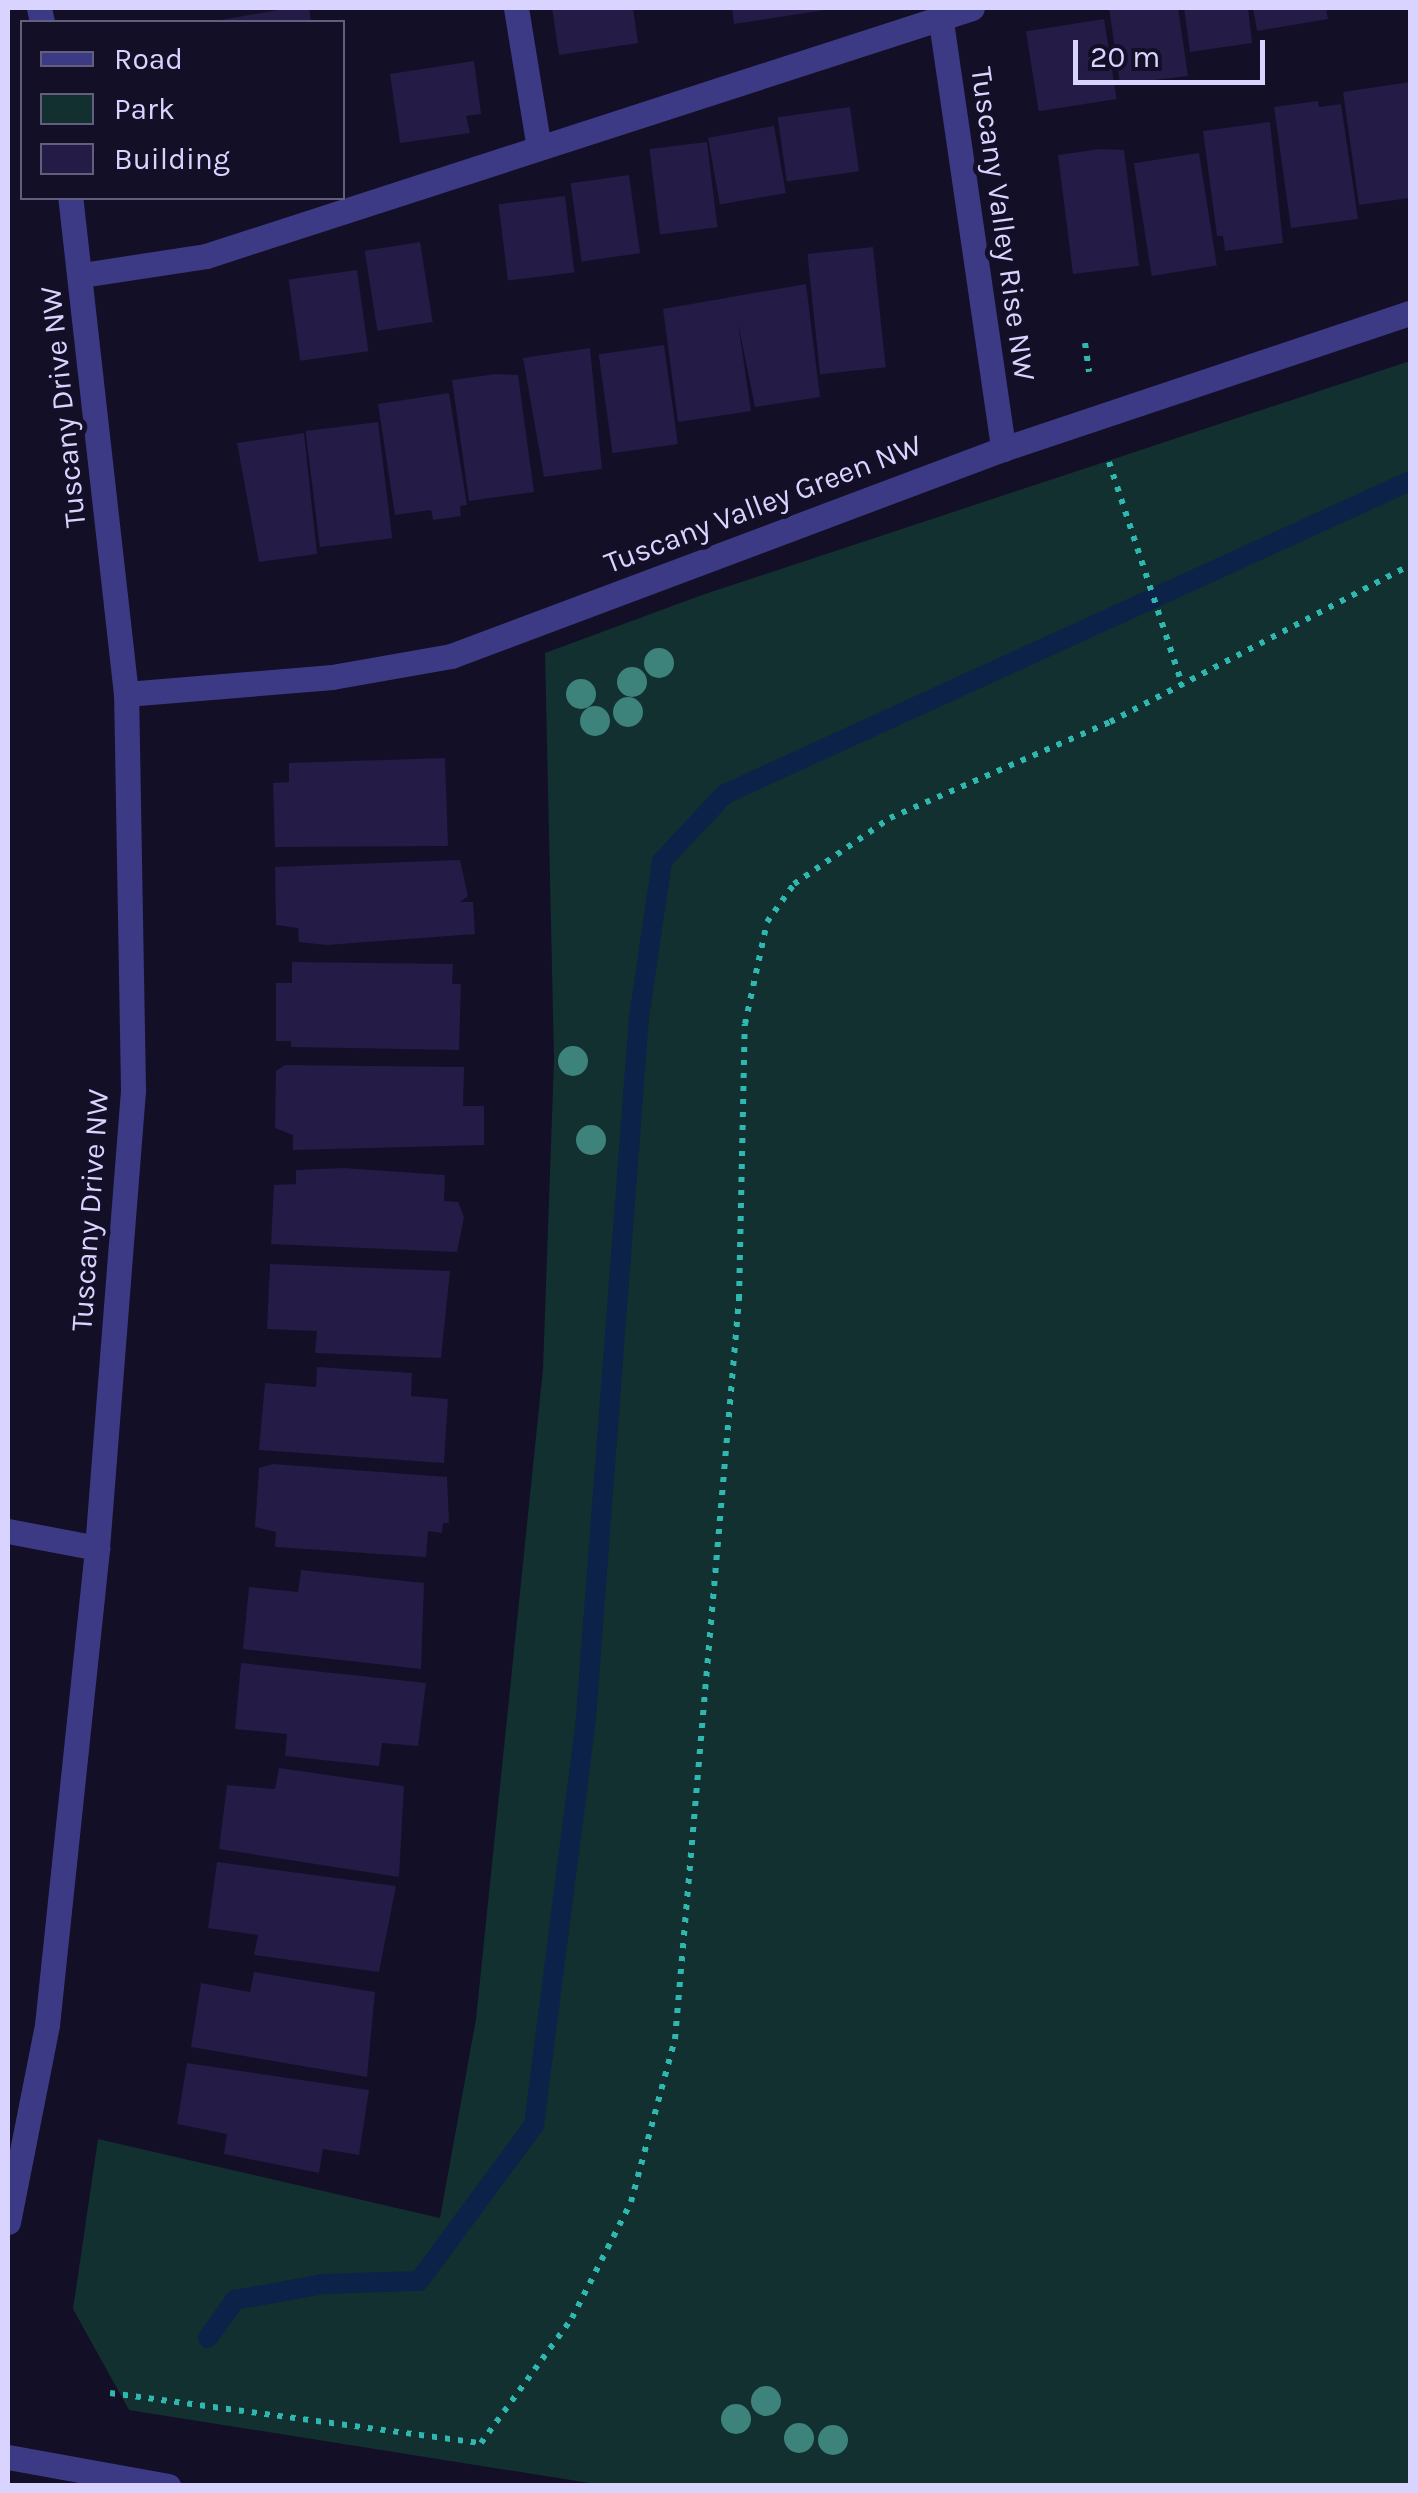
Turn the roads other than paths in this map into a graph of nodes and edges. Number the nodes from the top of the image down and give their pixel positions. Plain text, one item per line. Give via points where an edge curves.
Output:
1 (516, 8) edge
2 (972, 8) edge
3 (939, 13) edge
4 (538, 143) junction
5 (70, 200) edge
6 (82, 275) junction
7 (1410, 313) edge
8 (1003, 449) junction
9 (126, 694) junction
10 (8, 1531) edge
11 (97, 1548) junction
12 (8, 2222) edge
13 (8, 2456) edge
14 (168, 2486) edge

1 - 4 street
2 - 3 street
3 - 4 street
3 - 8 street, Tuscany Valley Rise NW
4 - 6 street via 206,256
5 - 6 street, Tuscany Drive NW
6 - 9 street, Tuscany Drive NW
7 - 8 street, Tuscany Valley Green NW
8 - 9 street, Tuscany Valley Green NW via 450,656 332,677
9 - 11 street, Tuscany Drive NW via 133,1089
10 - 11 street
11 - 12 street, Tuscany Drive NW via 47,2024
13 - 14 street

